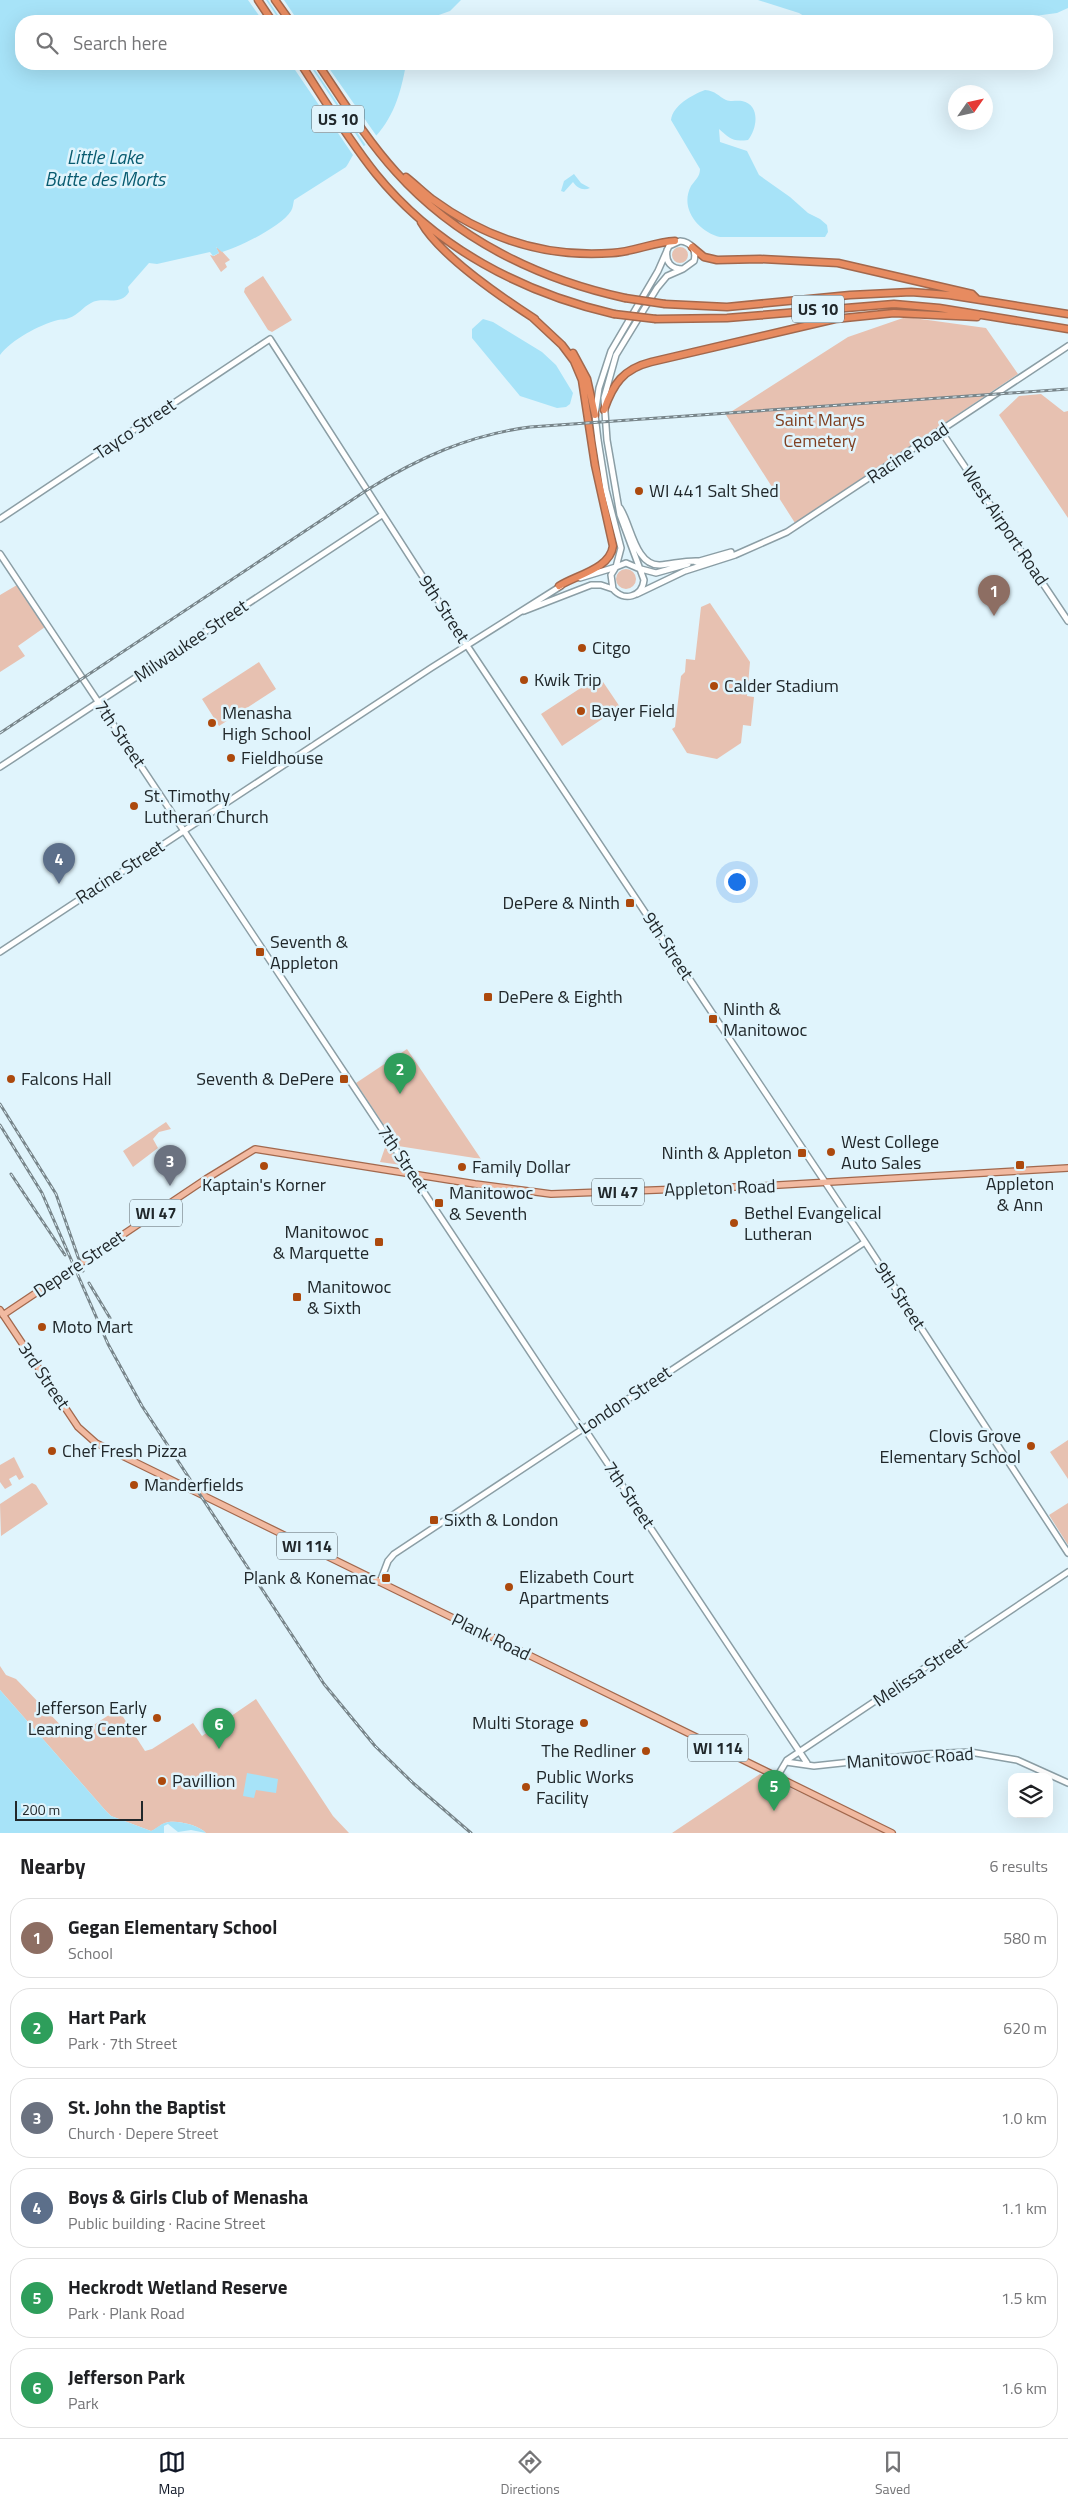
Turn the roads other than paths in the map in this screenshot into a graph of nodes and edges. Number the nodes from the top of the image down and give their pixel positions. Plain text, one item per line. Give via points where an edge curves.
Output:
1 (258, 0) edge
2 (275, 0) edge
3 (268, 15) edge
4 (286, 15) edge
5 (304, 70) edge
6 (322, 70) edge
7 (397, 173) junction
8 (419, 219) junction
9 (676, 242) junction
10 (692, 247) junction
11 (667, 250) junction
12 (683, 270) junction
13 (978, 300) junction
14 (1068, 314) edge
15 (980, 316) junction
16 (532, 317) junction
17 (1068, 329) edge
18 (270, 338) joint
19 (1068, 346) edge
20 (604, 410) junction
21 (595, 415) junction
22 (941, 431) junction
23 (619, 505) junction
24 (382, 515) junction
25 (0, 519) edge
26 (0, 554) edge
27 (718, 557) junction
28 (699, 561) junction
29 (616, 567) junction
30 (640, 569) junction
31 (559, 586) junction
32 (613, 589) junction
33 (637, 594) junction
34 (521, 612) junction
35 (1068, 621) edge
36 (466, 644) junction
37 (99, 702) junction
38 (0, 768) edge
39 (184, 831) junction
40 (0, 952) edge
41 (255, 1149) joint
42 (1068, 1168) edge
43 (412, 1174) junction
44 (826, 1183) junction
45 (865, 1242) junction
46 (2, 1313) edge
47 (583, 1428) junction
48 (91, 1440) joint
49 (1068, 1553) edge
50 (1068, 1572) edge
51 (380, 1582) junction
52 (799, 1752) junction
53 (785, 1762) junction
54 (807, 1763) junction
55 (777, 1777) junction
56 (1068, 1783) edge
57 (892, 1833) edge

1 - 3 highway
2 - 4 highway
5 - 8 highway, US 10 via 376,174
6 - 7 highway via 358,124
7 - 9 highway via 470,223 523,246 565,253 615,253
7 - 13 highway, US 10, bridge via 434,210 517,262 570,285 625,298 727,307 850,294 911,292
8 - 15 highway, US 10, bridge via 447,241 523,285 586,308 614,314 656,319 727,318 917,305
8 - 16 highway via 441,246 493,290
9 - 10 street via 685,241
9 - 11 street
10 - 12 street via 694,261
10 - 13 highway via 708,259 797,260 853,265 972,294
11 - 12 street via 669,264
11 - 21 street via 607,360 598,388
12 - 20 street via 664,278 616,356 607,382
13 - 14 highway, US 10
15 - 17 highway, US 10
15 - 20 highway via 909,313 852,316 651,362 620,377
16 - 21 highway via 560,337 575,356 588,379
16 - 31 highway via 562,345 582,380 595,465 613,546 603,563
18 - 24 street, 9th Street
18 - 25 street, Tayco Street
19 - 22 street, Racine Road
20 - 23 street
21 - 29 street via 604,481 621,545
22 - 27 street, Racine Road via 798,526 769,541
22 - 35 street, West Airport Road
23 - 28 street via 648,562 658,565
23 - 30 street
24 - 36 street, 9th Street
24 - 37 street, Milwaukee Street
26 - 37 street, 7th Street
27 - 28 street, Racine Road
27 - 33 street, Racine Road
28 - 30 street, Racine Road via 656,573
29 - 30 street via 626,563
29 - 31 street
29 - 32 street via 610,575
30 - 33 street via 644,580
31 - 34 street
32 - 33 street via 626,597
32 - 34 street via 594,584
34 - 36 street
36 - 39 street, Racine Street
36 - 44 street, 9th Street
37 - 38 street, Milwaukee Street
37 - 39 street, 7th Street
39 - 40 street, Racine Street
39 - 43 street, 7th Street
41 - 43 main road, Appleton Road / WI 47
41 - 46 main road, Depere Street / WI 47
42 - 44 main road, Appleton Road / WI 47
43 - 44 main road, Appleton Road / WI 47 via 551,1194
43 - 47 street, 7th Street
44 - 45 street, 9th Street
45 - 47 street, London Street
45 - 49 street, 9th Street
46 - 48 main road, 3rd Street / WI 114 via 78,1427
47 - 51 street, London Street via 394,1554
47 - 52 street, 7th Street
48 - 51 main road, Plank Road / WI 114
50 - 52 street, Melissa Street
51 - 55 main road, Plank Road / WI 114
52 - 53 street, Melissa Street
52 - 54 street, 7th Street
53 - 54 street, Manitowoc Road
53 - 55 street, Melissa Street
54 - 56 street, Manitowoc Road via 814,1766 970,1752 1017,1760
55 - 57 main road, Plank Road / WI 114

